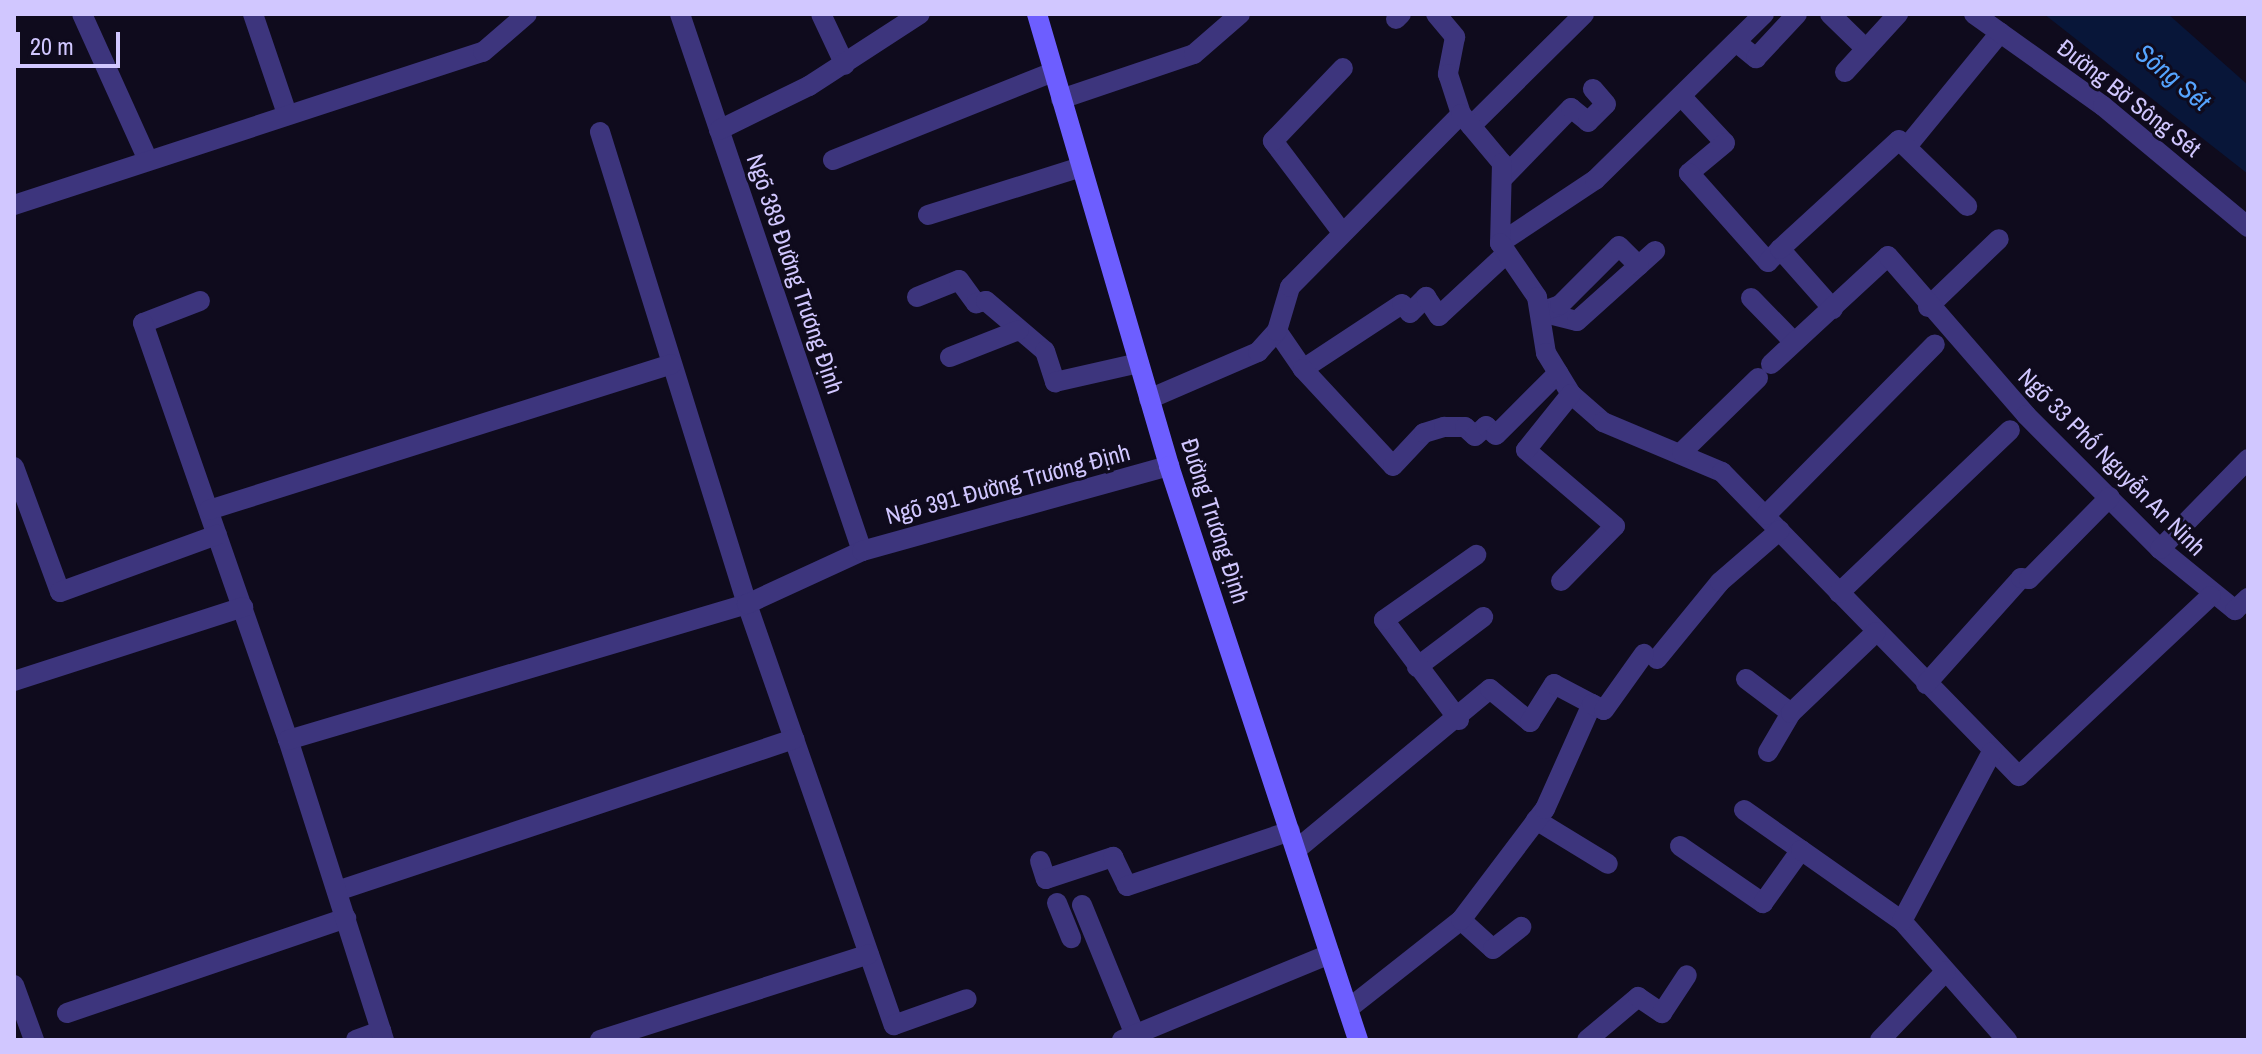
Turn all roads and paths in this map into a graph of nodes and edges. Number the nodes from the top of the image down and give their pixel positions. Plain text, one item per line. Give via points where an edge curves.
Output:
1 (82, 14) edge
2 (253, 14) edge
3 (527, 14) edge
4 (680, 14) edge
5 (821, 14) edge
6 (920, 14) edge
7 (1037, 14) edge
8 (1240, 14) edge
9 (1436, 14) edge
10 (1584, 14) edge
11 (1764, 14) edge
12 (1797, 14) edge
13 (1830, 14) edge
14 (1898, 14) edge
15 (1974, 14) edge
16 (2000, 33) junction
17 (1736, 42) junction
18 (1866, 49) junction
19 (845, 65) junction
20 (1343, 68) dead end
21 (1053, 72) junction
22 (1845, 72) dead end
23 (1593, 89) dead end
24 (1681, 96) junction
25 (1061, 99) junction
26 (286, 111) junction
27 (1466, 120) junction
28 (719, 130) junction
29 (600, 132) dead end
30 (1909, 144) junction
31 (147, 158) junction
32 (833, 160) dead end
33 (1081, 167) junction
34 (1502, 179) junction
35 (14, 205) edge
36 (1967, 206) dead end
37 (928, 215) dead end
38 (2248, 227) edge
39 (1341, 231) junction
40 (1999, 239) dead end
41 (1503, 248) junction
42 (1780, 249) junction
43 (1655, 251) dead end
44 (1639, 266) junction
45 (917, 297) dead end
46 (1751, 298) dead end
47 (200, 301) dead end
48 (1928, 307) junction
49 (1833, 309) junction
50 (1541, 312) junction
51 (1019, 330) junction
52 (1277, 331) junction
53 (1793, 341) junction
54 (1935, 344) dead end
55 (950, 357) dead end
56 (1139, 363) junction
57 (671, 364) junction
58 (1303, 369) junction
59 (1558, 373) junction
60 (1571, 394) junction
61 (1149, 399) junction
62 (2010, 430) dead end
63 (1682, 452) junction
64 (2248, 459) edge
65 (1169, 466) junction
66 (14, 467) edge
67 (2110, 497) junction
68 (209, 510) junction
69 (1773, 523) junction
70 (217, 535) junction
71 (2160, 549) junction
72 (862, 551) junction
73 (1476, 555) dead end
74 (1561, 581) dead end
75 (1839, 593) junction
76 (2211, 596) junction
77 (2248, 598) edge
78 (747, 604) junction
79 (243, 607) junction
80 (1483, 617) dead end
81 (1876, 632) junction
82 (1417, 667) junction
83 (1746, 679) dead end
84 (14, 681) edge
85 (1926, 684) junction
86 (1592, 704) junction
87 (1791, 713) junction
88 (1459, 720) junction
89 (794, 739) junction
90 (288, 740) junction
91 (1768, 752) dead end
92 (1992, 752) junction
93 (1744, 810) dead end
94 (1536, 820) junction
95 (1293, 840) junction
96 (1680, 846) dead end
97 (1801, 850) junction
98 (1040, 861) dead end
99 (1608, 864) dead end
100 (337, 891) junction
101 (346, 918) junction
102 (1461, 920) junction
103 (1064, 921) dead end
104 (1902, 921) junction
105 (1521, 927) dead end
106 (869, 954) junction
107 (1330, 954) junction
108 (1946, 971) junction
109 (1687, 975) dead end
110 (15, 993) edge
111 (967, 999) dead end
112 (1348, 1009) junction
113 (67, 1013) dead end
114 (382, 1036) edge
115 (1129, 1037) edge
116 (34, 1040) edge
117 (356, 1040) edge
118 (600, 1040) edge
119 (1358, 1040) edge
120 (1587, 1040) edge
121 (1880, 1040) edge
122 (2007, 1040) edge

1 - 31 street
2 - 26 street
3 - 26 street via 483,52
4 - 28 street, Ngõ 389 Đường Trương Định
5 - 19 street
6 - 19 street
7 - 21 main road, Đường Trương Định
8 - 25 street via 1194,54
9 - 27 street via 1455,37 1448,74
10 - 27 street
11 - 17 street
12 - 17 street via 1756,58
13 - 18 street
14 - 18 street
15 - 16 street, Đường Bờ Sông Sét
16 - 30 street
16 - 38 street, Đường Bờ Sông Sét
17 - 24 street
18 - 22 street
19 - 28 street
20 - 39 street via 1273,141
21 - 25 main road, Đường Trương Định
21 - 32 street
23 - 34 street via 1606,104 1588,122 1571,108
24 - 41 street via 1595,180
24 - 42 street via 1725,143 1689,173 1768,262
25 - 33 main road, Đường Trương Định
26 - 31 street
27 - 34 street via 1501,161
27 - 39 street
28 - 72 street, Ngõ 389 Đường Trương Định
29 - 57 street
30 - 36 street
30 - 42 street via 1899,140
31 - 35 street
33 - 37 street
33 - 56 main road, Đường Trương Định
34 - 41 street
39 - 52 street via 1290,287
40 - 48 street
41 - 50 street
41 - 58 street via 1439,316 1426,297 1410,313 1402,304
42 - 49 street
43 - 44 street
44 - 50 street via 1577,321
44 - 50 street via 1619,246 1560,305
45 - 51 street via 959,280 976,303 986,301
46 - 53 street
47 - 68 street via 143,323
48 - 49 street, Ngõ 33 Phố Nguyễn An Ninh via 1888,256
48 - 67 street, Ngõ 33 Phố Nguyễn An Ninh
49 - 53 street, Ngõ 33 Phố Nguyễn An Ninh
50 - 59 street via 1546,353
51 - 55 street
51 - 56 street via 1045,351 1055,382
52 - 58 street
52 - 61 street via 1235,367
53 - 63 street, Ngõ 33 Phố Nguyễn An Ninh
54 - 69 street
56 - 61 main road, Đường Trương Định
57 - 68 street
57 - 78 street
58 - 59 street via 1393,466 1424,433 1465,427 1475,436 1486,426 1496,435
59 - 60 street
60 - 63 street via 1603,422
60 - 74 street via 1526,450 1615,526
61 - 65 main road, Đường Trương Định
62 - 75 street
63 - 69 street via 1722,472
64 - 71 street
65 - 72 street, Ngõ 391 Đường Trương Định
65 - 95 main road, Đường Trương Định
66 - 70 street via 60,592
67 - 71 street, Ngõ 33 Phố Nguyễn An Ninh
67 - 85 street via 2029,579 2021,578
68 - 70 street
69 - 75 street
69 - 86 street via 1604,710
70 - 79 street
71 - 76 street, Ngõ 33 Phố Nguyễn An Ninh
72 - 78 street, Ngõ 391 Đường Trương Định
73 - 82 street via 1384,620
75 - 81 street
76 - 77 street via 2235,610
76 - 92 street via 2019,776
78 - 89 street
78 - 90 street, Ngõ 391 Đường Trương Định
79 - 84 street
79 - 90 street
80 - 82 street
81 - 85 street
81 - 87 street
82 - 88 street
83 - 87 street
85 - 92 street
86 - 88 street via 1554,684 1530,722 1490,689
86 - 94 street
87 - 91 street
88 - 95 street
89 - 100 street
89 - 106 street
90 - 100 street
92 - 104 street
93 - 97 street
94 - 99 street
94 - 102 street
95 - 98 street via 1127,886 1113,857 1046,879
95 - 107 main road, Đường Trương Định
96 - 97 street via 1763,903
97 - 104 street
100 - 101 street
101 - 113 street
101 - 114 street
102 - 105 street via 1493,949
102 - 112 street
103 - 115 street via 1084,910
104 - 108 street
106 - 111 street via 894,1025
106 - 118 street
107 - 112 main road, Đường Trương Định
107 - 115 street
108 - 121 street
108 - 122 street
109 - 120 street via 1662,1013 1638,997
110 - 116 street
112 - 119 main road, Đường Trương Định
114 - 117 street

